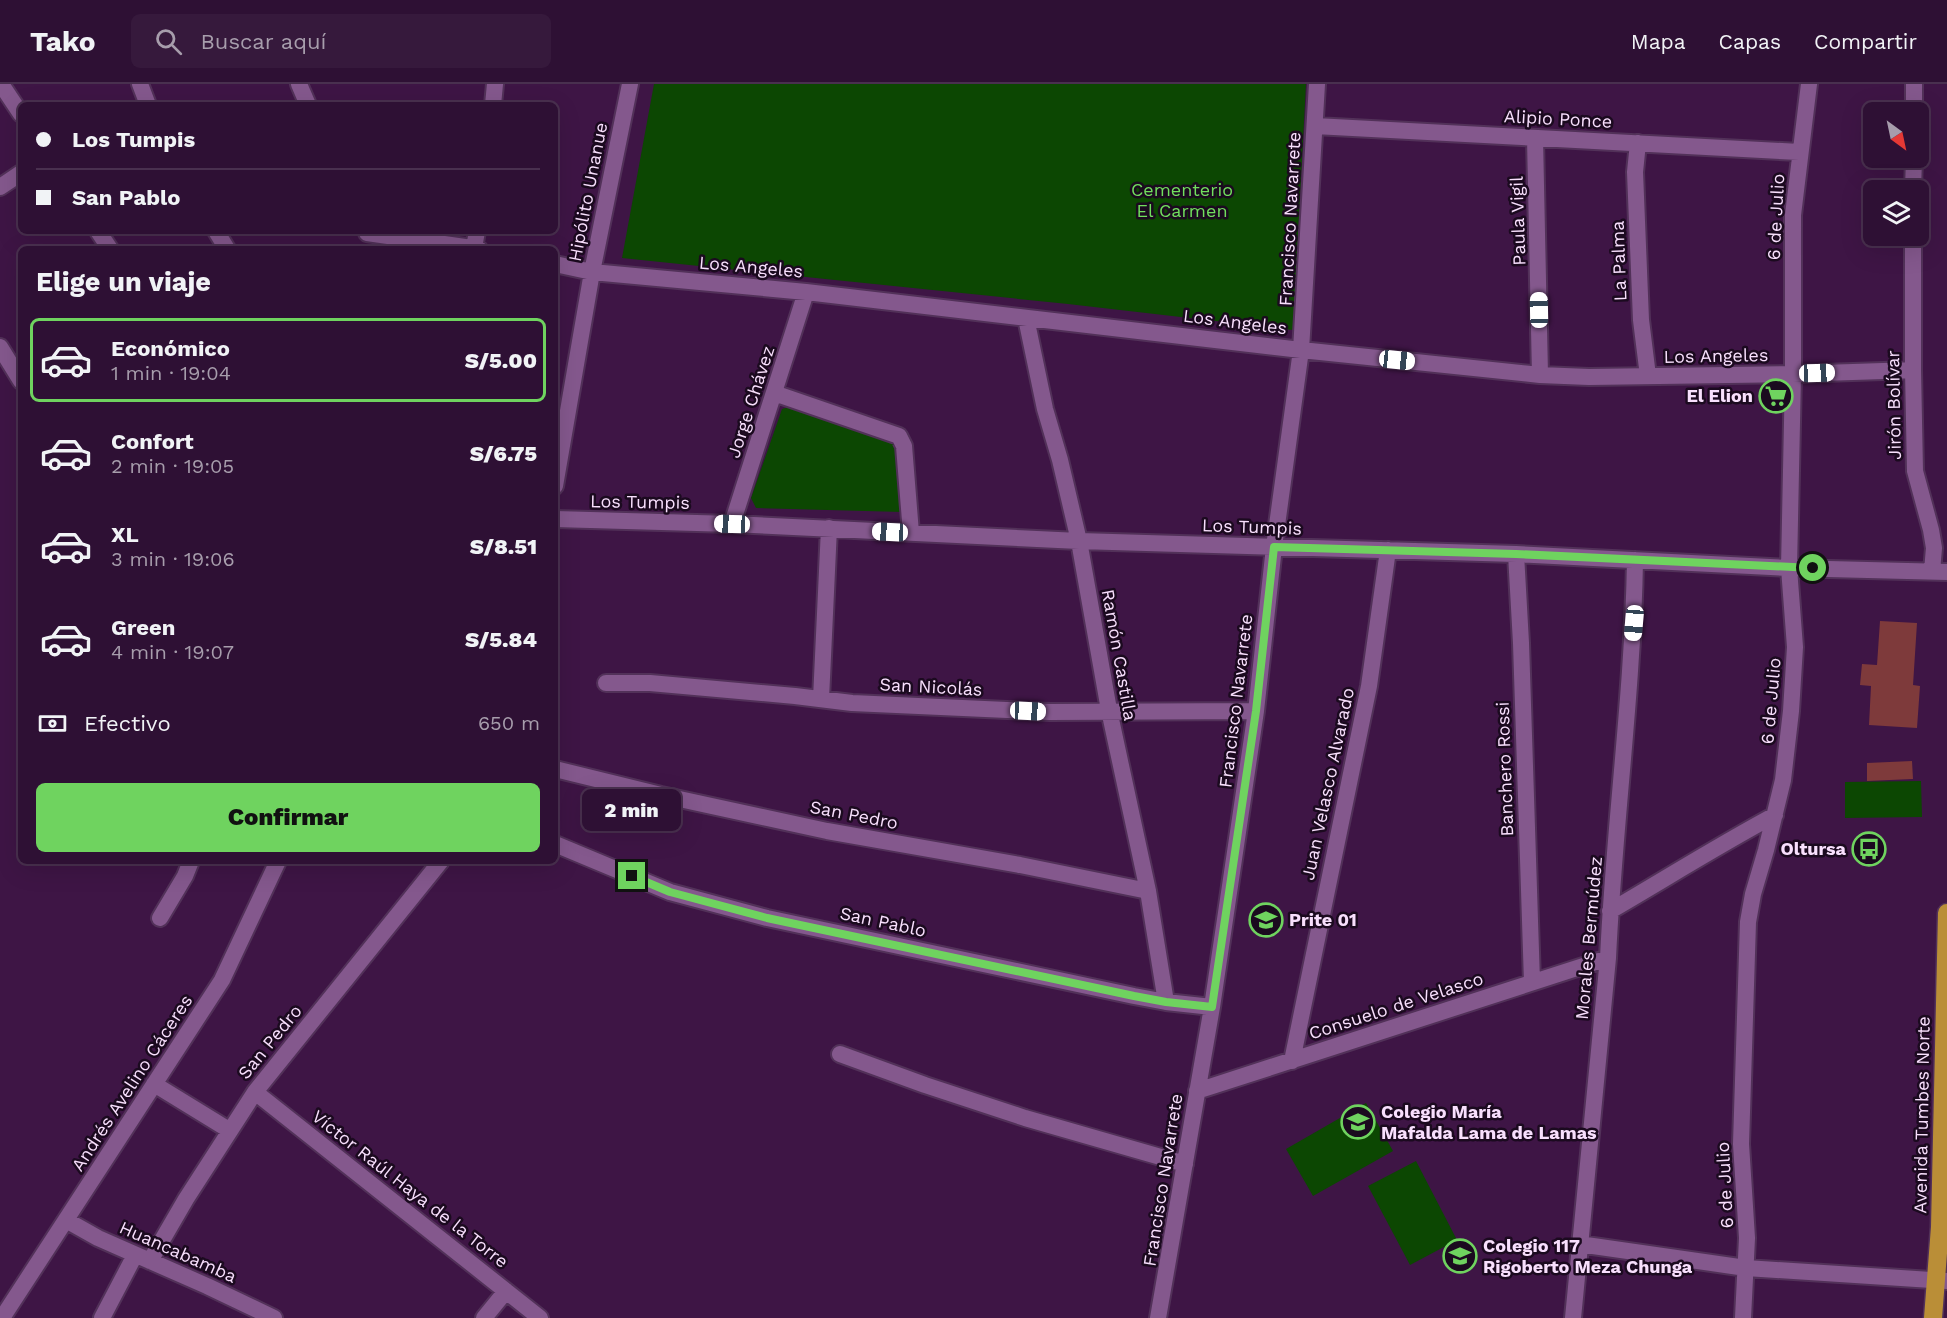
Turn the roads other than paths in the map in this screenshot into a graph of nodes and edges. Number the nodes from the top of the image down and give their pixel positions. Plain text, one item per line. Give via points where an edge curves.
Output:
1 (1, 84) edge
2 (140, 84) edge
3 (299, 84) edge
4 (495, 84) edge
5 (630, 84) edge
6 (1317, 84) edge
7 (1809, 84) edge
8 (1914, 84) edge
9 (147, 102) edge
10 (307, 102) edge
11 (493, 102) edge
12 (1914, 102) edge
13 (18, 110) edge
14 (1315, 126) junction
15 (1535, 138) junction
16 (1638, 143) junction
17 (1800, 152) junction
18 (18, 175) edge
19 (0, 187) edge
20 (379, 234) edge
21 (457, 246) edge
22 (1913, 246) edge
23 (558, 265) edge
24 (592, 272) junction
25 (806, 292) junction
26 (1026, 318) junction
27 (0, 347) edge
28 (1301, 350) junction
29 (1912, 370) junction
30 (1793, 374) junction
31 (1540, 375) junction
32 (18, 376) edge
33 (1648, 376) junction
34 (774, 393) junction
35 (558, 469) edge
36 (558, 519) edge
37 (732, 524) junction
38 (829, 528) junction
39 (911, 533) junction
40 (1079, 540) junction
41 (1274, 547) junction
42 (1388, 550) junction
43 (1516, 554) junction
44 (1635, 560) junction
45 (1789, 568) junction
46 (1940, 572) edge
47 (606, 683) dead end
48 (821, 699) junction
49 (1109, 710) junction
50 (1256, 711) junction
51 (558, 770) edge
52 (1775, 815) junction
53 (558, 845) edge
54 (190, 864) edge
55 (278, 864) edge
56 (439, 864) edge
57 (1148, 891) junction
58 (1610, 911) junction
59 (1947, 913) edge
60 (160, 918) dead end
61 (1608, 958) junction
62 (1532, 982) junction
63 (1166, 1002) junction
64 (1212, 1007) junction
65 (840, 1054) dead end
66 (1292, 1061) junction
67 (154, 1084) junction
68 (1197, 1091) junction
69 (255, 1092) junction
70 (229, 1130) junction
71 (1185, 1164) junction
72 (66, 1220) junction
73 (1579, 1244) junction
74 (143, 1258) junction
75 (1746, 1268) junction
76 (1942, 1280) edge
77 (506, 1291) junction
78 (1938, 1313) edge
79 (2, 1318) edge
80 (102, 1318) edge
81 (274, 1318) edge
82 (484, 1318) edge
83 (540, 1318) edge
84 (1158, 1318) edge
85 (1573, 1318) edge
86 (1743, 1318) edge

1 - 13 street
2 - 9 street
3 - 10 street
4 - 11 street
5 - 24 street, Hipólito Unanue
6 - 14 street, Francisco Navarrete
7 - 17 street, 6 de Julio
8 - 12 street
14 - 15 street, Alipio Ponce
14 - 28 street, Francisco Navarrete
15 - 16 street, Alipio Ponce
15 - 31 street, Paula Vigil
16 - 17 street, Alipio Ponce
16 - 33 street, La Palma via 1635,172 1641,320
17 - 30 street, 6 de Julio via 1792,214
18 - 19 street
20 - 21 street
22 - 29 street, Jirón Bolívar
23 - 24 street, Los Angeles
24 - 25 street, Los Angeles
24 - 35 street, Hipólito Unanue
25 - 26 street, Los Angeles
25 - 34 street, Jorge Chávez
26 - 28 street, Los Angeles
26 - 40 street, Ramón Castilla
27 - 32 street
28 - 31 street, Los Angeles
28 - 41 street, Francisco Navarrete
29 - 30 street, Los Angeles
29 - 46 street, Jirón Bolívar via 1915,471
30 - 33 street, Los Angeles
30 - 45 street, 6 de Julio
31 - 33 street, Los Angeles
34 - 37 street, Jorge Chávez
34 - 39 street via 899,436 904,446
36 - 37 street, Los Tumpis
37 - 38 street, Los Tumpis
38 - 39 street, Los Tumpis
38 - 48 street
39 - 40 street, Los Tumpis
40 - 41 street, Los Tumpis
40 - 49 street, Ramón Castilla
41 - 42 street, Los Tumpis
41 - 50 street, Francisco Navarrete
42 - 43 street, Los Tumpis
42 - 66 street, Juan Velasco Alvarado via 1368,686
43 - 44 street, Los Tumpis
43 - 62 street, Banchero Rossi
44 - 45 street, Los Tumpis
44 - 58 street, Morales Bermúdez via 1634,623
45 - 46 street, Los Tumpis
45 - 52 street, 6 de Julio via 1795,647 1783,780
47 - 48 street, San Nicolás via 650,683
48 - 49 street, San Nicolás via 1050,712
49 - 50 street, San Nicolás
49 - 57 street, Ramón Castilla
50 - 64 street, Francisco Navarrete
51 - 57 street, San Pedro via 827,831
52 - 58 street
52 - 75 street, 6 de Julio via 1748,922 1741,1144
53 - 63 street, San Pablo via 670,892 767,918
54 - 60 street
55 - 67 street, Andrés Avelino Cáceres via 222,980
56 - 69 street, San Pedro
57 - 63 street, Ramón Castilla
58 - 61 street, Morales Bermúdez
59 - 76 highway, Avenida Tumbes Norte
61 - 62 street, Consuelo de Velasco
61 - 73 street, Morales Bermúdez
62 - 66 street, Consuelo de Velasco
63 - 64 street, San Pablo
64 - 68 street, Francisco Navarrete
65 - 71 street via 1025,1118
66 - 68 street, Consuelo de Velasco
67 - 70 street
67 - 72 street, Andrés Avelino Cáceres
68 - 71 street, Francisco Navarrete
69 - 70 street, San Pedro
69 - 77 street, Víctor Raúl Haya de la Torre
70 - 74 street, San Pedro
71 - 84 street, Francisco Navarrete
72 - 74 street, Huancabamba
72 - 79 street, Andrés Avelino Cáceres
73 - 75 street
73 - 85 street, Morales Bermúdez
74 - 80 street, San Pedro
74 - 81 street, Huancabamba
75 - 76 street
75 - 86 street, 6 de Julio
76 - 78 highway, Avenida Tumbes Norte
77 - 82 street
77 - 83 street, Víctor Raúl Haya de la Torre

